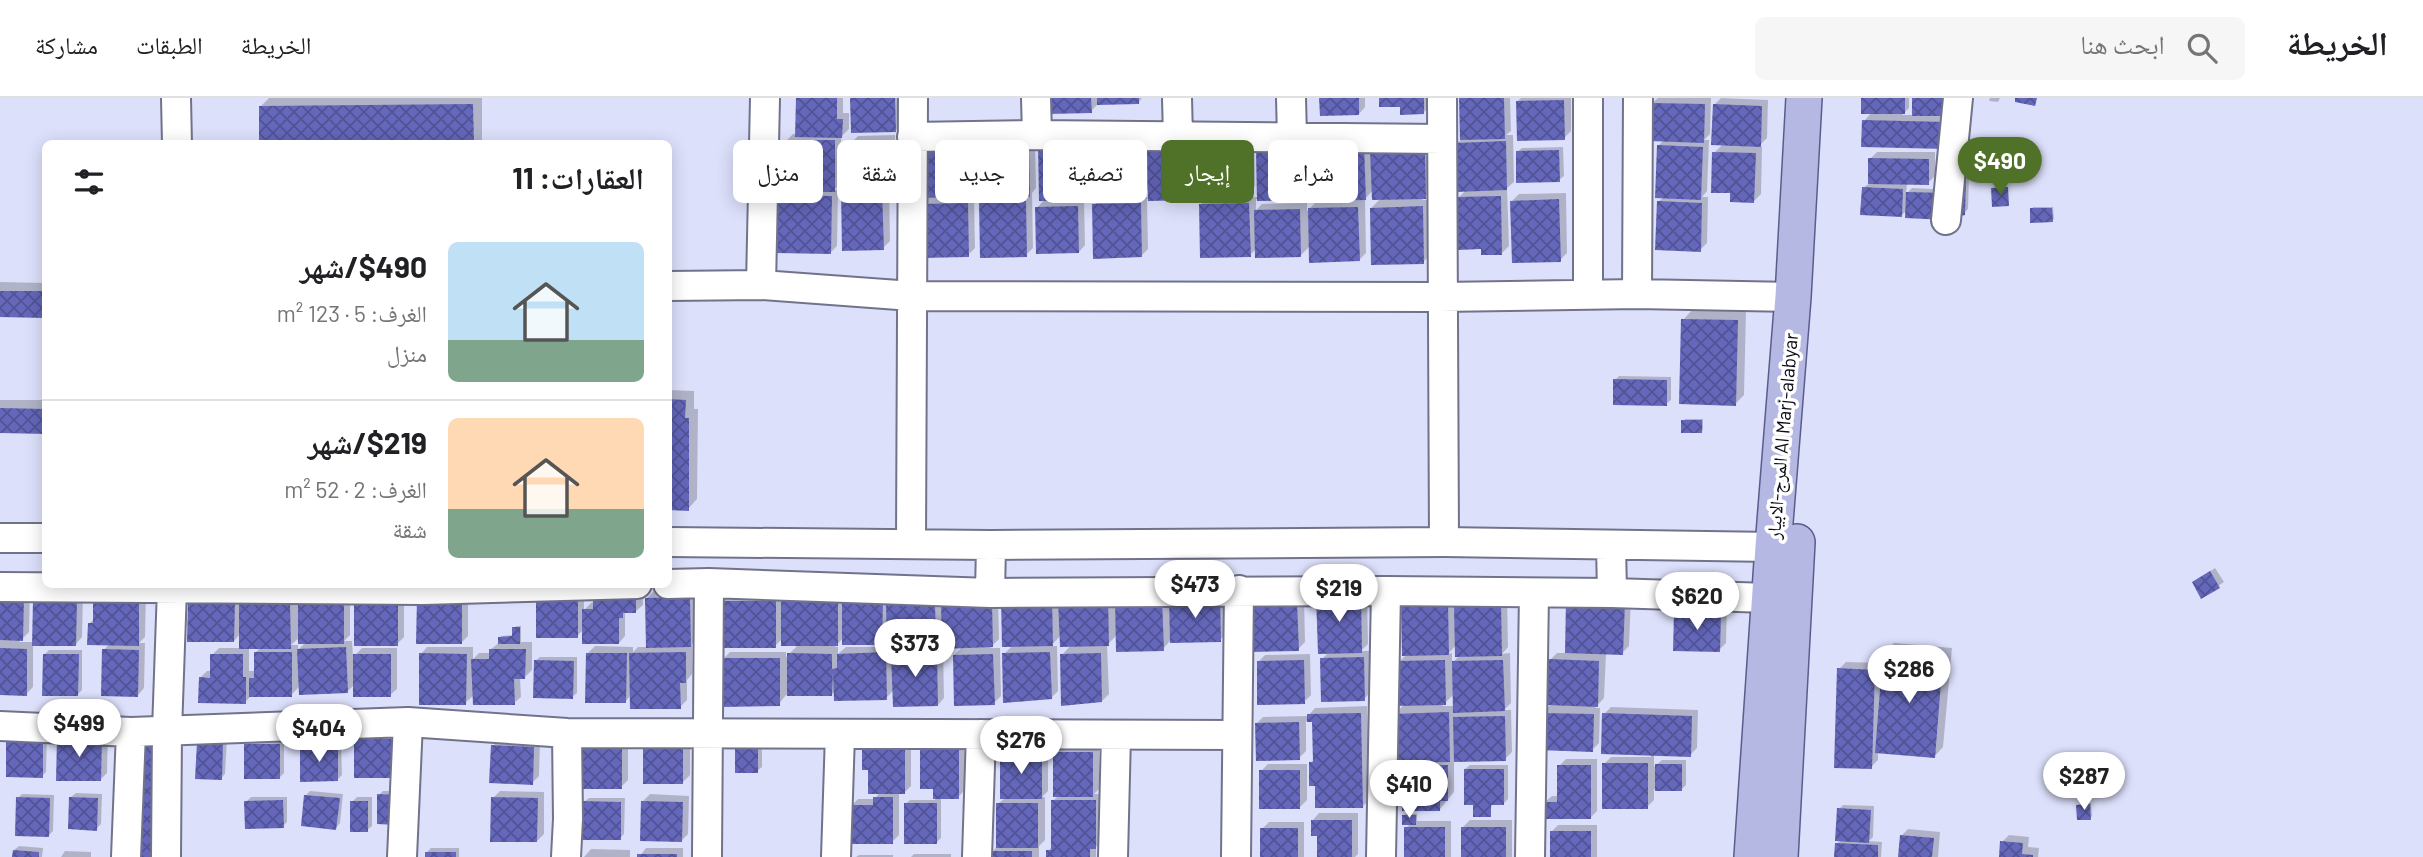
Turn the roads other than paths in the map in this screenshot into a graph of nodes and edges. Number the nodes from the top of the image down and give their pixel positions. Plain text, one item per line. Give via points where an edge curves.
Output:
1 (176, 98) edge
2 (765, 98) edge
3 (913, 98) edge
4 (1036, 98) edge
5 (1177, 98) edge
6 (1291, 98) edge
7 (1442, 98) edge
8 (1588, 98) edge
9 (1638, 98) edge
10 (1804, 98) edge
11 (1825, 98) edge
12 (1958, 98) edge
13 (1037, 135) junction
14 (1178, 136) junction
15 (912, 137) junction
16 (1292, 138) junction
17 (1442, 139) junction
18 (177, 140) edge
19 (1946, 220) dead end
20 (761, 285) junction
21 (672, 286) edge
22 (1588, 294) junction
23 (1637, 294) junction
24 (912, 296) junction
25 (1441, 297) junction
26 (1793, 297) junction
27 (0, 538) edge
28 (42, 538) edge
29 (672, 542) edge
30 (1444, 542) junction
31 (911, 543) junction
32 (991, 545) junction
33 (1611, 545) junction
34 (1773, 547) junction
35 (709, 583) junction
36 (672, 584) edge
37 (0, 587) edge
38 (42, 587) edge
39 (172, 588) edge
40 (1239, 590) junction
41 (1386, 591) junction
42 (990, 593) junction
43 (1534, 593) junction
44 (1612, 593) junction
45 (1769, 598) junction
46 (408, 722) junction
47 (0, 726) edge
48 (167, 731) junction
49 (131, 732) junction
50 (567, 733) junction
51 (709, 734) junction
52 (840, 734) junction
53 (981, 734) junction
54 (1116, 735) junction
55 (1237, 735) junction
56 (126, 857) edge
57 (166, 857) edge
58 (402, 857) edge
59 (566, 857) edge
60 (707, 857) edge
61 (836, 857) edge
62 (976, 857) edge
63 (1113, 857) edge
64 (1236, 857) edge
65 (1381, 857) edge
66 (1530, 857) edge
67 (1752, 857) edge
68 (1780, 857) edge

1 - 18 street
2 - 20 street
3 - 15 street
4 - 13 street
5 - 14 street
6 - 16 street
7 - 17 street
8 - 22 street
9 - 23 street
10 - 26 main road, المرج-الابيار Al Marj-alabyar
11 - 68 main road, المرج-الابيار Al Marj-alabyar
12 - 19 street
13 - 14 street
13 - 15 street
14 - 16 street
15 - 24 street
16 - 17 street
17 - 25 street
20 - 21 street
20 - 24 street
22 - 23 street
22 - 25 street
23 - 26 street
24 - 25 street
24 - 31 street
25 - 30 street
26 - 34 main road, المرج-الابيار Al Marj-alabyar
27 - 28 street
29 - 31 street
30 - 32 street
30 - 33 street
31 - 32 street
32 - 42 street
33 - 34 street
33 - 44 street
34 - 45 main road, المرج-الابيار Al Marj-alabyar
35 - 36 street
35 - 42 street
35 - 51 street
37 - 38 street
39 - 48 street
40 - 41 street
40 - 42 street
40 - 55 street
41 - 43 street
41 - 65 street
43 - 44 street
43 - 66 street
44 - 45 street
45 - 67 main road, المرج-الابيار Al Marj-alabyar
46 - 48 street
46 - 50 street
46 - 58 street
47 - 49 street
48 - 49 street
48 - 57 street
49 - 56 street
50 - 51 street
50 - 59 street
51 - 52 street
51 - 60 street
52 - 53 street
52 - 61 street
53 - 54 street
53 - 62 street
54 - 55 street
54 - 63 street
55 - 64 street

